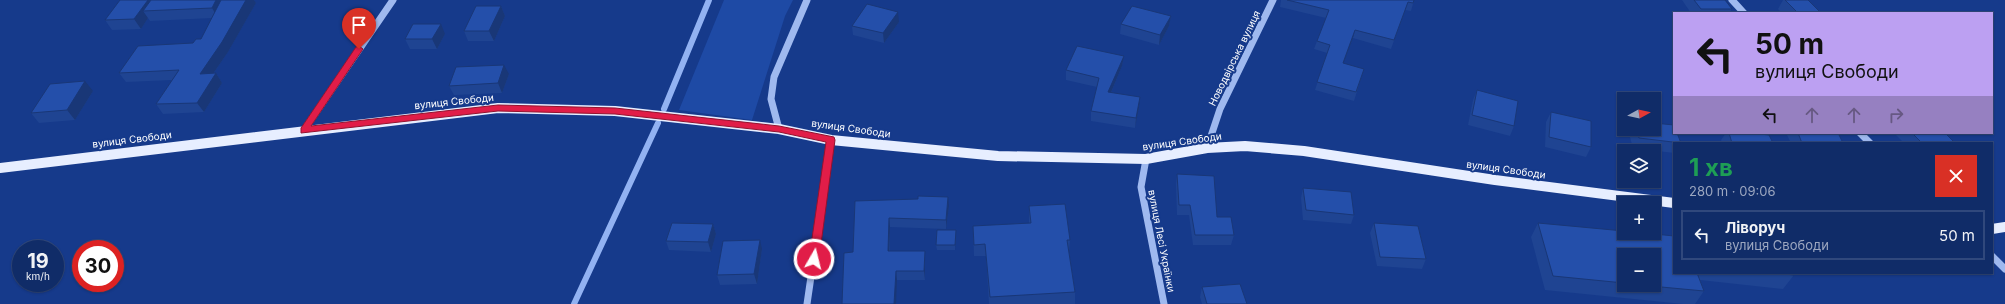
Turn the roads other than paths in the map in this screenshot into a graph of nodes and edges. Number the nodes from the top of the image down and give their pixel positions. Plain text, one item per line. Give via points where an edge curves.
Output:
1 (393, 0) edge
2 (807, 0) edge
3 (1273, 0) edge
4 (1732, 0) edge
5 (1743, 12) edge
6 (779, 129) junction
7 (304, 130) junction
8 (1861, 134) edge
9 (831, 140) junction
10 (1869, 142) edge
11 (1207, 148) junction
12 (1146, 159) junction
13 (0, 168) edge
14 (1673, 203) edge
15 (2005, 227) edge
16 (1993, 229) edge
17 (1993, 257) edge
18 (2005, 269) edge
19 (807, 304) edge
20 (1164, 304) edge

1 - 7 street
2 - 6 street via 774,77 771,100
3 - 11 street, Новодвірська вулиця via 1220,109
4 - 5 street
6 - 7 main road, вулиця Свободи via 615,111 498,108
6 - 9 main road, вулиця Свободи
7 - 13 main road, вулиця Свободи
8 - 10 street
9 - 12 main road, вулиця Свободи via 998,156
9 - 19 street
11 - 12 main road, вулиця Свободи
11 - 14 main road, вулиця Свободи via 1245,146 1304,151 1495,180
12 - 20 street, вулиця Лесі Українки via 1140,187
15 - 16 main road
17 - 18 street

